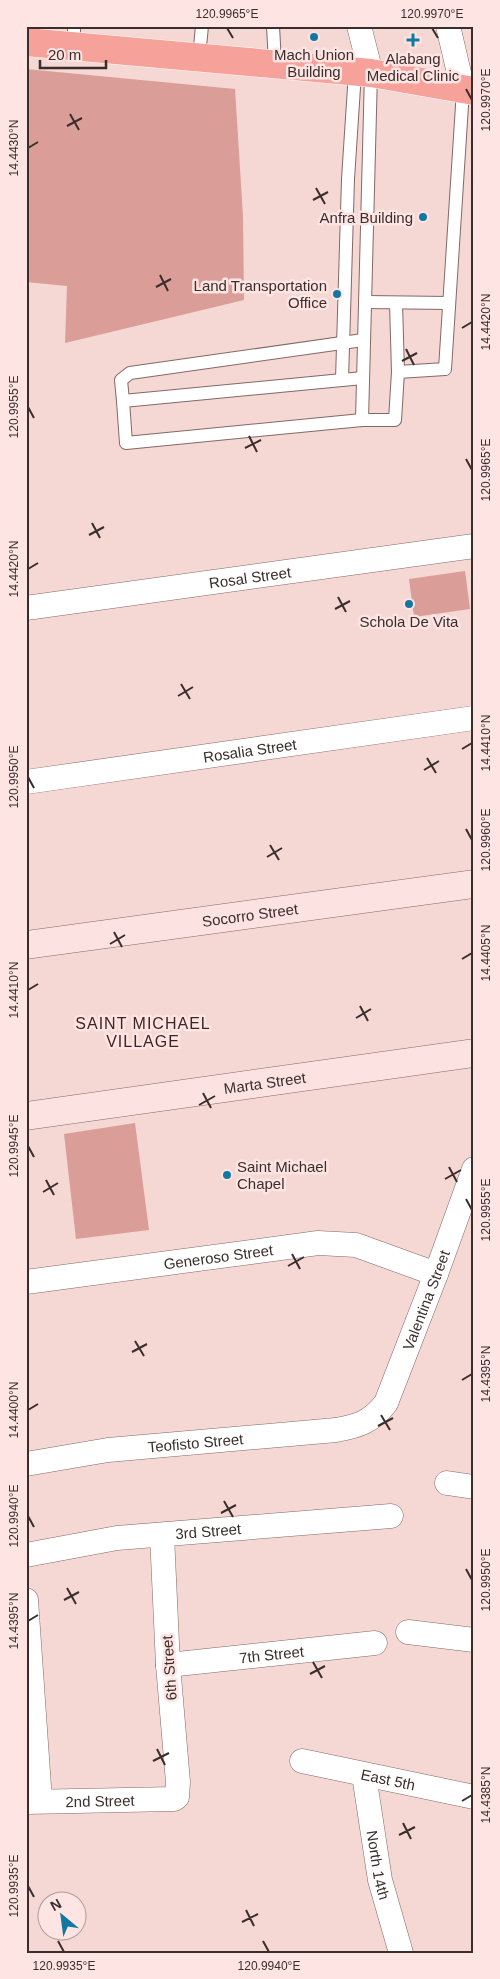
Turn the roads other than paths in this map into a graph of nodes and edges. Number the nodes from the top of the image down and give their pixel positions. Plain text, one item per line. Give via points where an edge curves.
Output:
1 (202, 26) edge
2 (272, 26) edge
3 (448, 26) edge
4 (361, 31) edge
5 (74, 36) edge
6 (26, 42) edge
7 (198, 57) junction
8 (275, 63) junction
9 (363, 72) junction
10 (468, 90) edge
11 (365, 302) junction
12 (396, 303) junction
13 (449, 303) junction
14 (363, 340) junction
15 (343, 343) junction
16 (398, 372) junction
17 (363, 378) junction
18 (342, 380) junction
19 (123, 401) junction
20 (362, 420) junction
21 (474, 546) edge
22 (26, 608) edge
23 (474, 718) edge
24 (26, 782) edge
25 (474, 884) edge
26 (26, 945) edge
27 (474, 1053) edge
28 (26, 1116) edge
29 (474, 1169) edge
30 (436, 1274) junction
31 (26, 1282) edge
32 (364, 1423) joint
33 (26, 1464) edge
34 (447, 1483) dead end
35 (474, 1487) edge
36 (391, 1516) dead end
37 (162, 1535) junction
38 (26, 1556) edge
39 (26, 1600) edge
40 (408, 1632) dead end
41 (474, 1640) edge
42 (375, 1643) dead end
43 (168, 1665) junction
44 (302, 1761) dead end
45 (364, 1775) junction
46 (474, 1797) edge
47 (174, 1799) joint
48 (33, 1802) edge
49 (401, 1953) edge

1 - 7 lane
2 - 8 lane
3 - 10 street
4 - 9 street
5 - 6 highway
5 - 7 highway
7 - 8 highway
8 - 9 highway
9 - 10 highway
9 - 11 lane via 371,109
9 - 15 lane via 349,152
10 - 13 lane
11 - 12 lane
11 - 14 lane
12 - 13 lane
12 - 16 lane
13 - 16 lane via 445,369
14 - 15 lane
14 - 17 lane
15 - 18 lane
15 - 19 lane via 130,373 121,380
16 - 20 lane via 395,420
17 - 18 lane
17 - 20 lane
18 - 19 lane
19 - 20 lane via 126,443
21 - 22 street, Rosal Street
23 - 24 street, Rosalia Street
25 - 26 street, Socorro Street
27 - 28 street, Marta Street
29 - 30 street, Valentina Street
30 - 31 street, Generoso Street via 356,1245 318,1243
30 - 32 street, Valentina Street via 386,1403
32 - 33 street, Teofisto Street via 336,1430 108,1450
34 - 35 street
36 - 37 street, 3rd Street
37 - 38 street, 3rd Street via 117,1538
37 - 43 street, 6th Street
39 - 48 street
40 - 41 street
42 - 43 street, 7th Street
43 - 47 street, 6th Street via 178,1782
44 - 45 street, East 5th
45 - 46 street, East 5th
45 - 49 street, North 14th via 380,1880
47 - 48 street, 2nd Street

